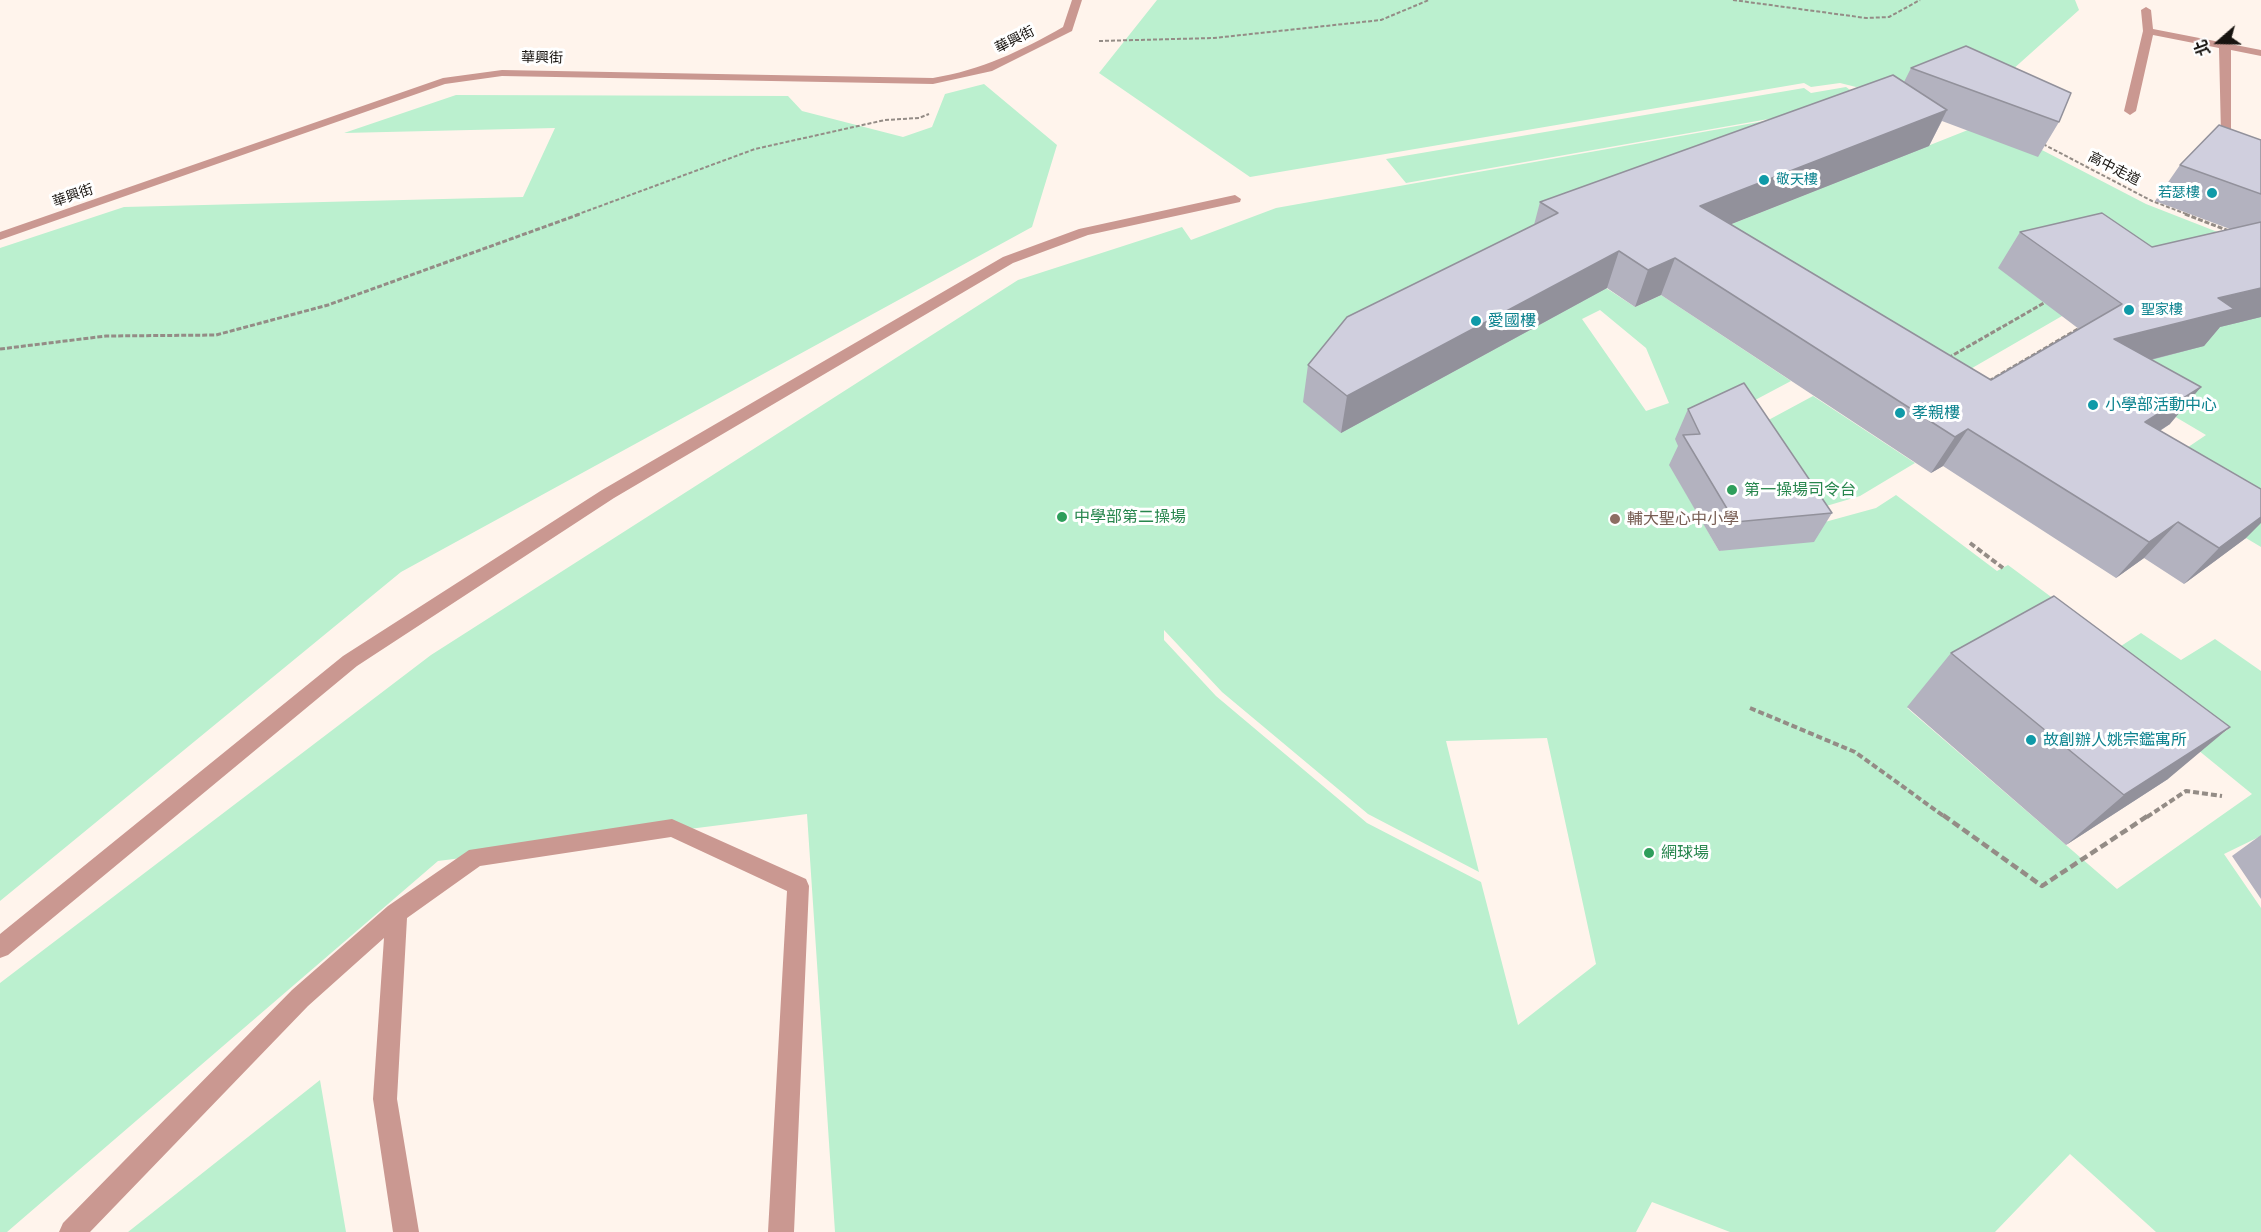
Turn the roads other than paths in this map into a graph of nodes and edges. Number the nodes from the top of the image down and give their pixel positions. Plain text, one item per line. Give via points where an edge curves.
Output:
1 (1077, 0) edge
2 (2146, 10) dead end
3 (2148, 31) junction
4 (2225, 46) junction
5 (2261, 53) edge
6 (2130, 111) dead end
7 (2227, 134) edge
8 (1235, 199) dead end
9 (0, 236) edge
10 (396, 913) junction
11 (0, 948) edge
12 (72, 1232) edge
13 (406, 1232) edge
14 (781, 1232) edge

1 - 9 street, 華興街 via 1068,29 991,70 965,77 933,81 502,73 443,81
2 - 3 street
3 - 4 street
3 - 6 street
4 - 5 street
4 - 7 street
8 - 11 street via 1084,232 1008,260 608,494 350,661
10 - 12 street via 300,998
10 - 13 street via 385,1099
10 - 14 street via 476,856 672,828 798,886

